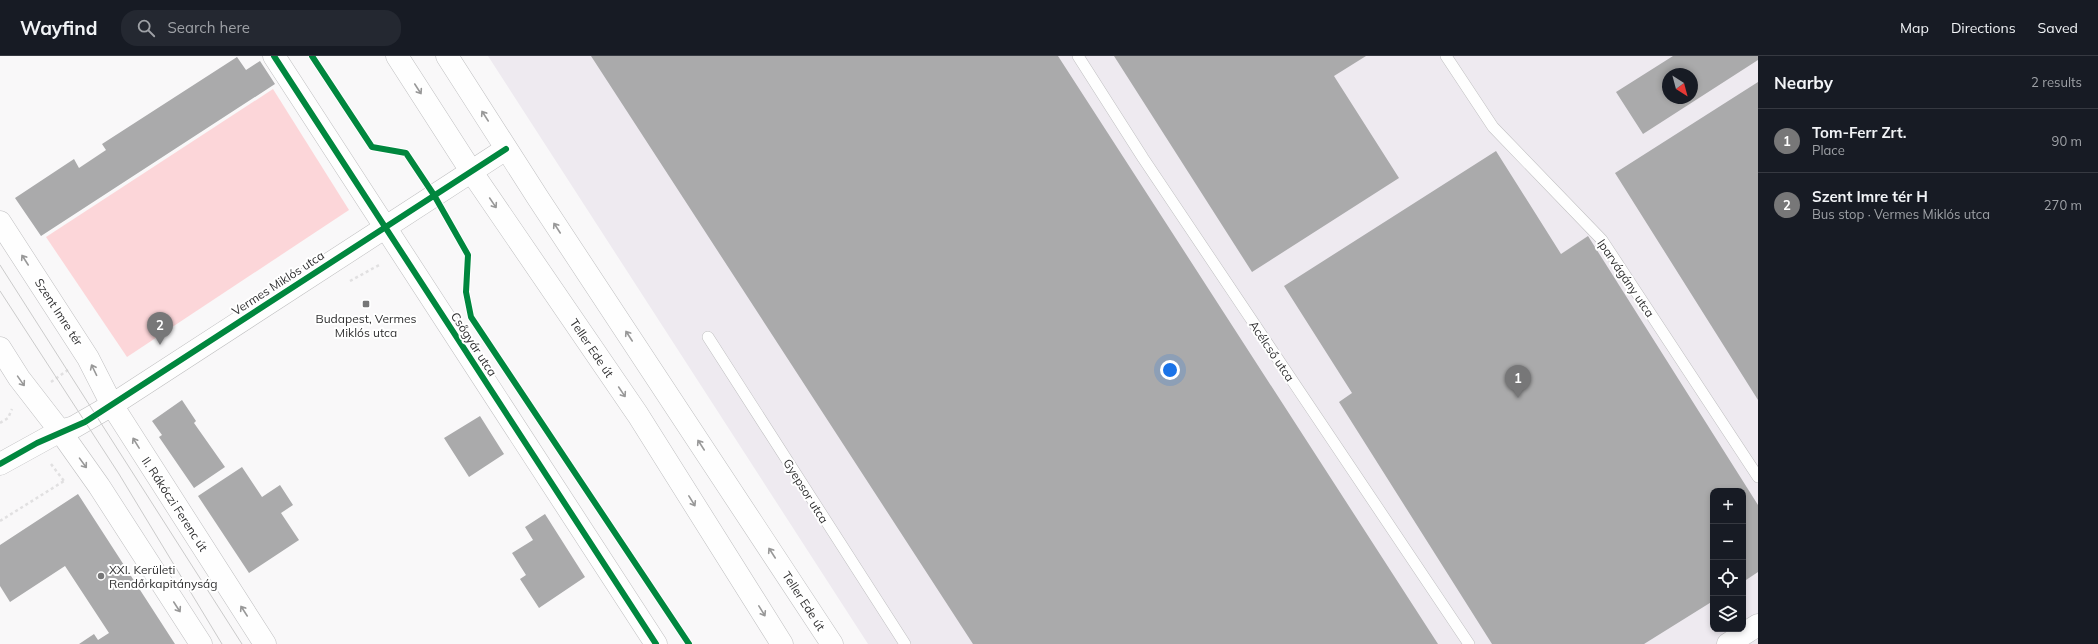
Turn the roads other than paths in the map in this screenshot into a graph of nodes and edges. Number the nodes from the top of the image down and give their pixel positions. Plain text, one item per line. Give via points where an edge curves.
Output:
1 (274, 56) edge
2 (397, 56) edge
3 (447, 56) edge
4 (1078, 56) edge
5 (1446, 56) edge
6 (506, 148) junction
7 (471, 171) junction
8 (0, 222) edge
9 (386, 227) junction
10 (708, 337) dead end
11 (0, 348) edge
12 (112, 405) junction
13 (60, 431) junction
14 (0, 464) edge
15 (1758, 477) edge
16 (1758, 625) edge
17 (201, 644) edge
18 (265, 644) edge
19 (656, 644) edge
20 (782, 644) edge
21 (832, 644) edge
22 (905, 644) edge
23 (1469, 644) edge
24 (1728, 644) edge

1 - 9 street, Csőgyár utca
2 -> 7 street, Teller Ede út
6 -> 3 street, Teller Ede út
4 - 23 lane, Acélcső utca via 1143,158
5 - 15 lane, Iparvágány utca via 1493,127 1602,240
6 - 7 street, Vermes Miklós utca
21 -> 6 street, Teller Ede út
7 - 9 street, Vermes Miklós utca
7 -> 20 street, Teller Ede út via 638,415
12 -> 8 street, Szent Imre tér via 88,358
9 - 12 street, Vermes Miklós utca
9 - 19 street, Csőgyár utca
10 - 22 lane, Gyepsor utca
11 -> 13 street via 19,378
12 - 13 street, Vermes Miklós utca via 74,427
18 -> 12 street, II. Rákóczi Ferenc út
13 - 14 street
13 -> 17 street via 99,486
16 - 24 street

